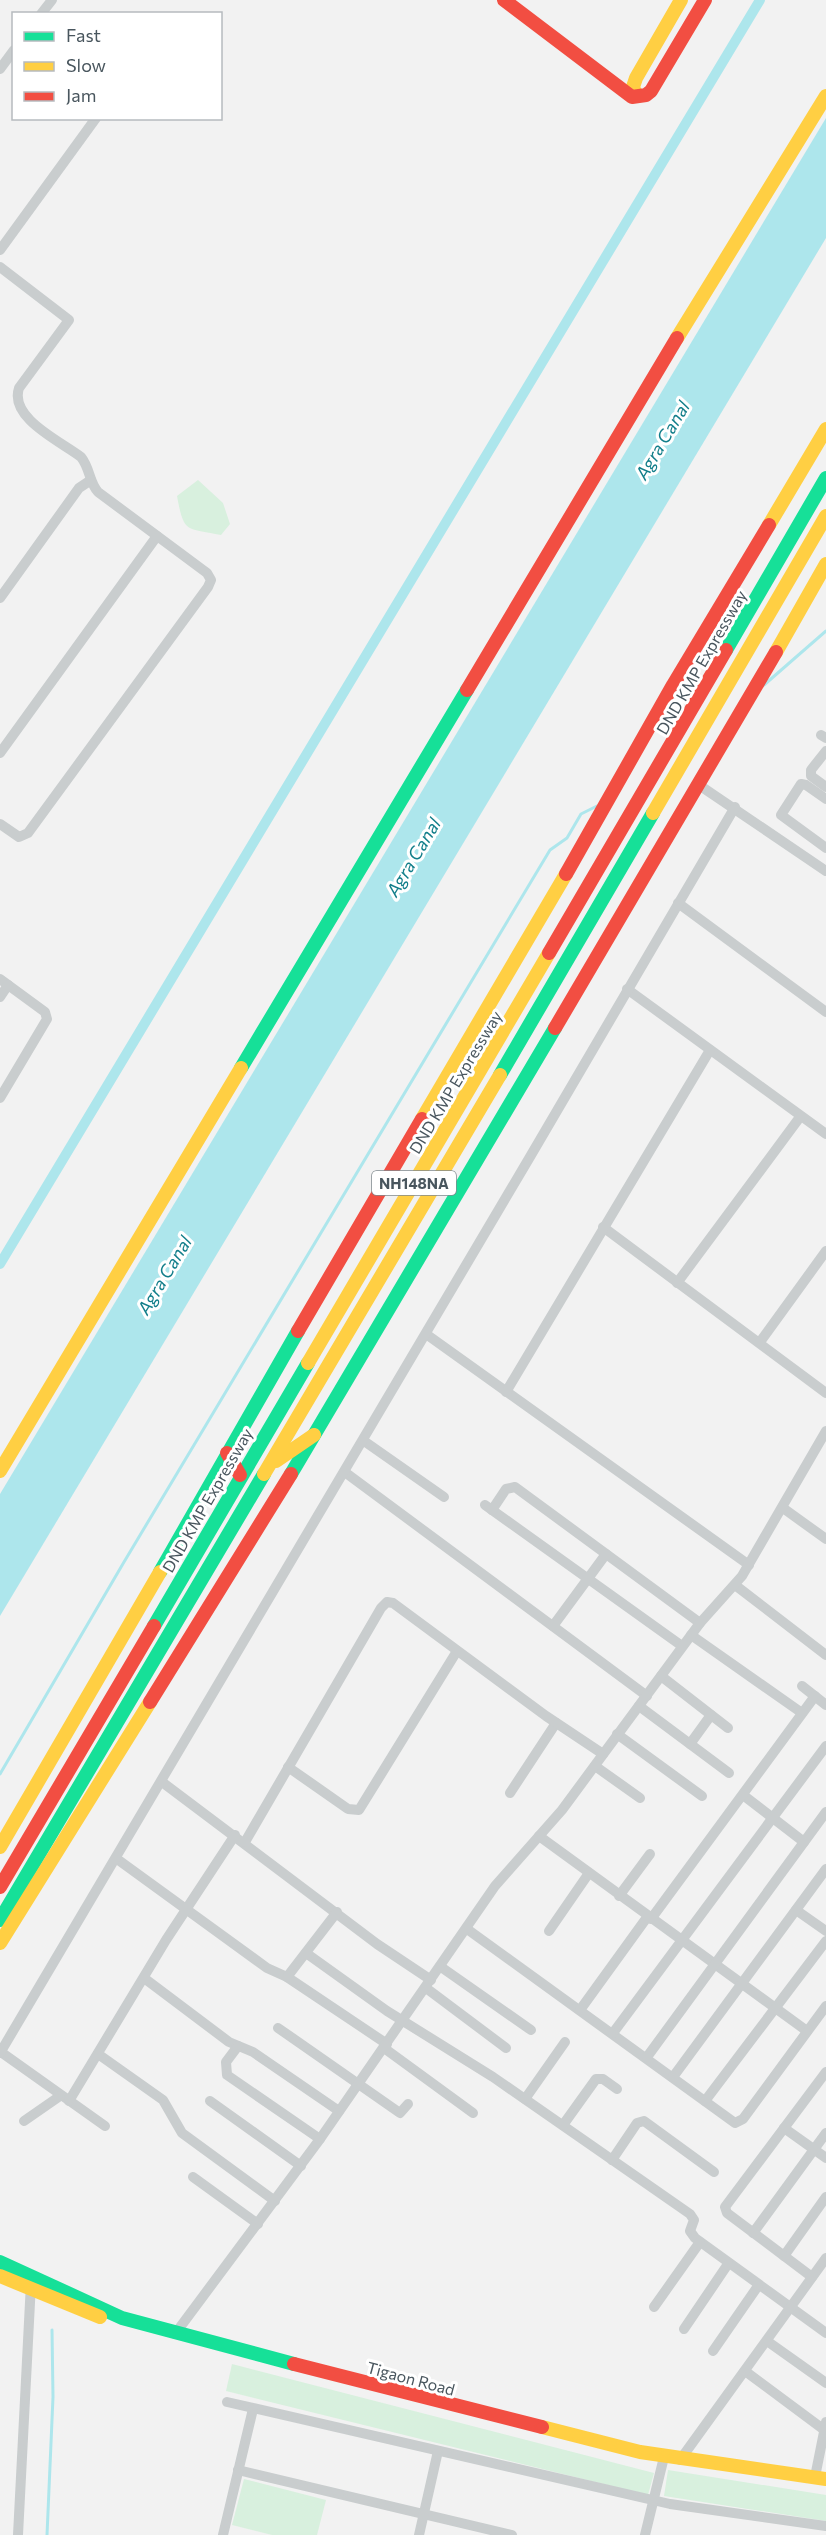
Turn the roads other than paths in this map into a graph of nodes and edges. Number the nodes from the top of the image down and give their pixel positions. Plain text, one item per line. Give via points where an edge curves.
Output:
1 (52, 0) edge
2 (504, 0) edge
3 (681, 0) edge
4 (705, 0) edge
5 (43, 12) edge
6 (12, 53) edge
7 (0, 69) edge
8 (636, 95) junction
9 (826, 96) edge
10 (95, 120) edge
11 (0, 250) edge
12 (0, 267) edge
13 (826, 429) edge
14 (826, 478) edge
15 (92, 480) junction
16 (826, 516) edge
17 (157, 536) junction
18 (826, 564) edge
19 (0, 598) edge
20 (826, 751) edge
21 (0, 753) edge
22 (699, 786) junction
23 (826, 787) edge
24 (826, 799) edge
25 (735, 807) junction
26 (0, 824) edge
27 (826, 848) edge
28 (826, 871) edge
29 (678, 903) junction
30 (4, 982) edge
31 (627, 989) junction
32 (0, 997) edge
33 (826, 1012) edge
34 (710, 1050) junction
35 (0, 1098) edge
36 (800, 1117) junction
37 (826, 1134) edge
38 (603, 1227) junction
39 (826, 1251) edge
40 (677, 1283) junction
41 (426, 1334) junction
42 (760, 1342) junction
43 (506, 1392) junction
44 (826, 1393) edge
45 (826, 1431) edge
46 (314, 1435) junction
47 (364, 1441) junction
48 (227, 1453) junction
49 (269, 1466) junction
50 (0, 1471) edge
51 (346, 1473) junction
52 (240, 1475) junction
53 (444, 1497) dead end
54 (783, 1508) junction
55 (826, 1539) edge
56 (606, 1554) junction
57 (749, 1565) junction
58 (588, 1579) junction
59 (735, 1585) junction
60 (700, 1623) junction
61 (554, 1626) junction
62 (691, 1635) junction
63 (682, 1646) junction
64 (457, 1651) junction
65 (825, 1651) edge
66 (661, 1676) junction
67 (802, 1686) dead end
68 (646, 1696) junction
69 (815, 1696) junction
70 (826, 1705) edge
71 (639, 1706) junction
72 (802, 1713) junction
73 (711, 1715) junction
74 (556, 1723) junction
75 (728, 1728) dead end
76 (617, 1734) junction
77 (690, 1744) junction
78 (826, 1746) edge
79 (603, 1754) junction
80 (595, 1766) junction
81 (288, 1767) junction
82 (729, 1773) dead end
83 (162, 1782) junction
84 (510, 1793) dead end
85 (744, 1795) junction
86 (702, 1796) dead end
87 (640, 1798) dead end
88 (826, 1812) edge
89 (774, 1818) junction
90 (539, 1836) junction
91 (240, 1838) junction
92 (804, 1842) junction
93 (0, 1847) edge
94 (650, 1854) dead end
95 (117, 1859) junction
96 (826, 1869) edge
97 (589, 1873) junction
98 (0, 1887) edge
99 (619, 1896) junction
100 (186, 1908) junction
101 (796, 1910) junction
102 (338, 1912) junction
103 (649, 1918) junction
104 (0, 1920) edge
105 (467, 1929) junction
106 (549, 1931) dead end
107 (826, 1931) edge
108 (682, 1941) junction
109 (826, 1941) edge
110 (0, 1943) edge
111 (306, 1953) junction
112 (714, 1964) junction
113 (441, 1966) junction
114 (287, 1977) junction
115 (144, 1978) junction
116 (429, 1984) junction
117 (742, 1984) junction
118 (826, 2006) edge
119 (776, 2008) junction
120 (580, 2010) junction
121 (403, 2021) junction
122 (278, 2028) dead end
123 (531, 2031) dead end
124 (807, 2031) junction
125 (613, 2033) junction
126 (565, 2042) dead end
127 (238, 2046) junction
128 (386, 2046) junction
129 (506, 2048) dead end
130 (0, 2052) edge
131 (98, 2054) junction
132 (647, 2057) junction
133 (826, 2072) edge
134 (673, 2077) junction
135 (359, 2083) junction
136 (617, 2089) dead end
137 (65, 2099) junction
138 (525, 2099) junction
139 (210, 2101) dead end
140 (705, 2101) junction
141 (408, 2104) dead end
142 (339, 2111) junction
143 (473, 2113) dead end
144 (24, 2121) dead end
145 (563, 2125) junction
146 (105, 2126) dead end
147 (784, 2128) junction
148 (826, 2133) edge
149 (320, 2139) junction
150 (814, 2149) junction
151 (826, 2158) edge
152 (612, 2160) junction
153 (301, 2166) junction
154 (714, 2172) dead end
155 (193, 2177) dead end
156 (826, 2197) edge
157 (275, 2201) junction
158 (258, 2224) junction
159 (753, 2233) junction
160 (700, 2242) junction
161 (784, 2256) junction
162 (826, 2258) edge
163 (0, 2262) edge
164 (728, 2264) junction
165 (0, 2276) edge
166 (812, 2277) junction
167 (31, 2283) junction
168 (758, 2286) junction
169 (654, 2307) dead end
170 (791, 2307) junction
171 (684, 2329) dead end
172 (826, 2332) edge
173 (175, 2334) junction
174 (767, 2341) junction
175 (713, 2351) dead end
176 (745, 2371) junction
177 (826, 2384) edge
178 (226, 2402) dead end
179 (253, 2409) junction
180 (825, 2425) edge
181 (438, 2451) junction
182 (680, 2460) junction
183 (664, 2461) junction
184 (238, 2470) junction
185 (820, 2478) edge
186 (826, 2489) edge
187 (653, 2500) junction
188 (424, 2514) junction
189 (826, 2526) edge
190 (226, 2534) edge
191 (18, 2535) edge
192 (419, 2535) edge
193 (512, 2535) edge
194 (645, 2535) edge

1 - 5 street
2 - 8 main road via 622,92
3 - 8 main road via 636,78
4 - 8 main road via 655,85 646,94
6 - 7 street
9 - 50 main road via 668,353
10 - 11 street
12 - 15 street via 69,320 19,388 17,403 29,420 81,457
13 - 48 main road
14 - 52 main road, DND KMP Expressway / NH148NA
15 - 17 street via 98,492
15 - 19 street via 79,488
16 - 49 main road, NH148NA
17 - 21 street
17 - 26 street via 207,573 211,580 208,587 28,833 19,837
18 - 22 main road
20 - 23 street via 811,770 811,776
22 - 25 street
22 - 46 main road
24 - 27 street via 801,784 781,815
25 - 28 street
25 - 29 street
29 - 31 street
29 - 33 street
30 - 32 street
30 - 35 street via 45,1012 47,1019
31 - 34 street
31 - 41 street
34 - 36 street
34 - 38 street
36 - 37 street
36 - 40 street
38 - 40 street
38 - 43 street
39 - 42 street
40 - 42 street
41 - 43 street
41 - 47 street
42 - 44 street
43 - 57 street
45 - 54 street
46 - 49 main road
46 - 110 main road
47 - 51 street
47 - 53 street
48 - 52 main road
48 - 93 main road
49 - 104 main road, NH148NA
51 - 61 street
51 - 83 street
52 - 98 main road, DND KMP Expressway / NH148NA
54 - 55 street
54 - 57 street
56 - 58 street
56 - 58 street via 515,1487 506,1489 488,1507
56 - 60 street
57 - 59 street
58 - 61 street
58 - 63 street
59 - 60 street
59 - 65 street
60 - 62 street
61 - 68 street
62 - 63 street
62 - 72 street
63 - 66 street
64 - 74 street
64 - 81 street via 359,1810 348,1809
64 - 81 street via 393,1603 384,1604
66 - 68 street
66 - 73 street
67 - 69 street
68 - 71 street
69 - 70 street
69 - 72 street
71 - 76 street
71 - 77 street
72 - 85 street
73 - 75 street
73 - 77 street
74 - 79 street
74 - 84 street
76 - 79 street
76 - 86 street
77 - 82 street
78 - 89 street
79 - 80 street
80 - 87 street
80 - 90 street
81 - 91 street
83 - 91 street
83 - 95 street
85 - 89 street
85 - 103 street
88 - 92 street
89 - 92 street
89 - 108 street
90 - 97 street
90 - 105 street via 495,1886
91 - 100 street
91 - 102 street
92 - 112 street
94 - 99 street
95 - 100 street
95 - 130 street
96 - 101 street
97 - 99 street
97 - 106 street
99 - 103 street
100 - 114 street via 267,1968
100 - 115 street
101 - 107 street
101 - 117 street
102 - 111 street
102 - 116 street
103 - 108 street
103 - 120 street
105 - 113 street
105 - 120 street
108 - 112 street
108 - 125 street
109 - 119 street
111 - 114 street
111 - 121 street
112 - 117 street
112 - 132 street
113 - 116 street
113 - 123 street
114 - 128 street
115 - 127 street
115 - 131 street
116 - 121 street
116 - 129 street
117 - 119 street
117 - 134 street
118 - 124 street
119 - 124 street
119 - 140 street
120 - 125 street
121 - 128 street
121 - 138 street
122 - 135 street
124 - 140 street via 741,2121 735,2123
125 - 132 street
126 - 138 street
127 - 142 street via 261,2057
127 - 149 street via 226,2062 227,2075
128 - 135 street
128 - 143 street
130 - 137 street
131 - 137 street
131 - 157 street via 163,2100 182,2133
132 - 134 street
133 - 147 street
134 - 140 street
135 - 141 street via 400,2113
135 - 142 street
136 - 145 street via 603,2079 596,2079
137 - 144 street
137 - 146 street
138 - 145 street
139 - 153 street
142 - 149 street
145 - 152 street
147 - 150 street
147 - 159 street via 726,2207 727,2213
148 - 150 street
149 - 153 street
150 - 151 street
150 - 159 street
152 - 154 street via 637,2123 645,2121
152 - 160 street via 690,2214 694,2220 691,2234
153 - 157 street
155 - 158 street
156 - 161 street
157 - 158 street
158 - 173 street
159 - 161 street
160 - 164 street
160 - 169 street
161 - 166 street
162 - 166 street
163 - 167 main road, Tigaon Road
164 - 168 street
164 - 171 street
165 - 167 main road
166 - 170 street
167 - 173 main road, Tigaon Road
167 - 183 main road via 90,2314 163,2338 441,2411
167 - 191 street
168 - 170 street
168 - 175 street
170 - 172 street
170 - 174 street
173 - 183 main road, Tigaon Road
174 - 176 street
174 - 177 street
176 - 180 street
176 - 182 street
178 - 179 street
179 - 181 street
179 - 184 street
180 - 185 street
181 - 187 street
181 - 188 street
182 - 183 main road, Tigaon Road
182 - 185 main road, Tigaon Road
183 - 186 main road
183 - 187 street
184 - 188 street
184 - 190 street
187 - 189 street
187 - 194 street
188 - 192 street
188 - 193 street

